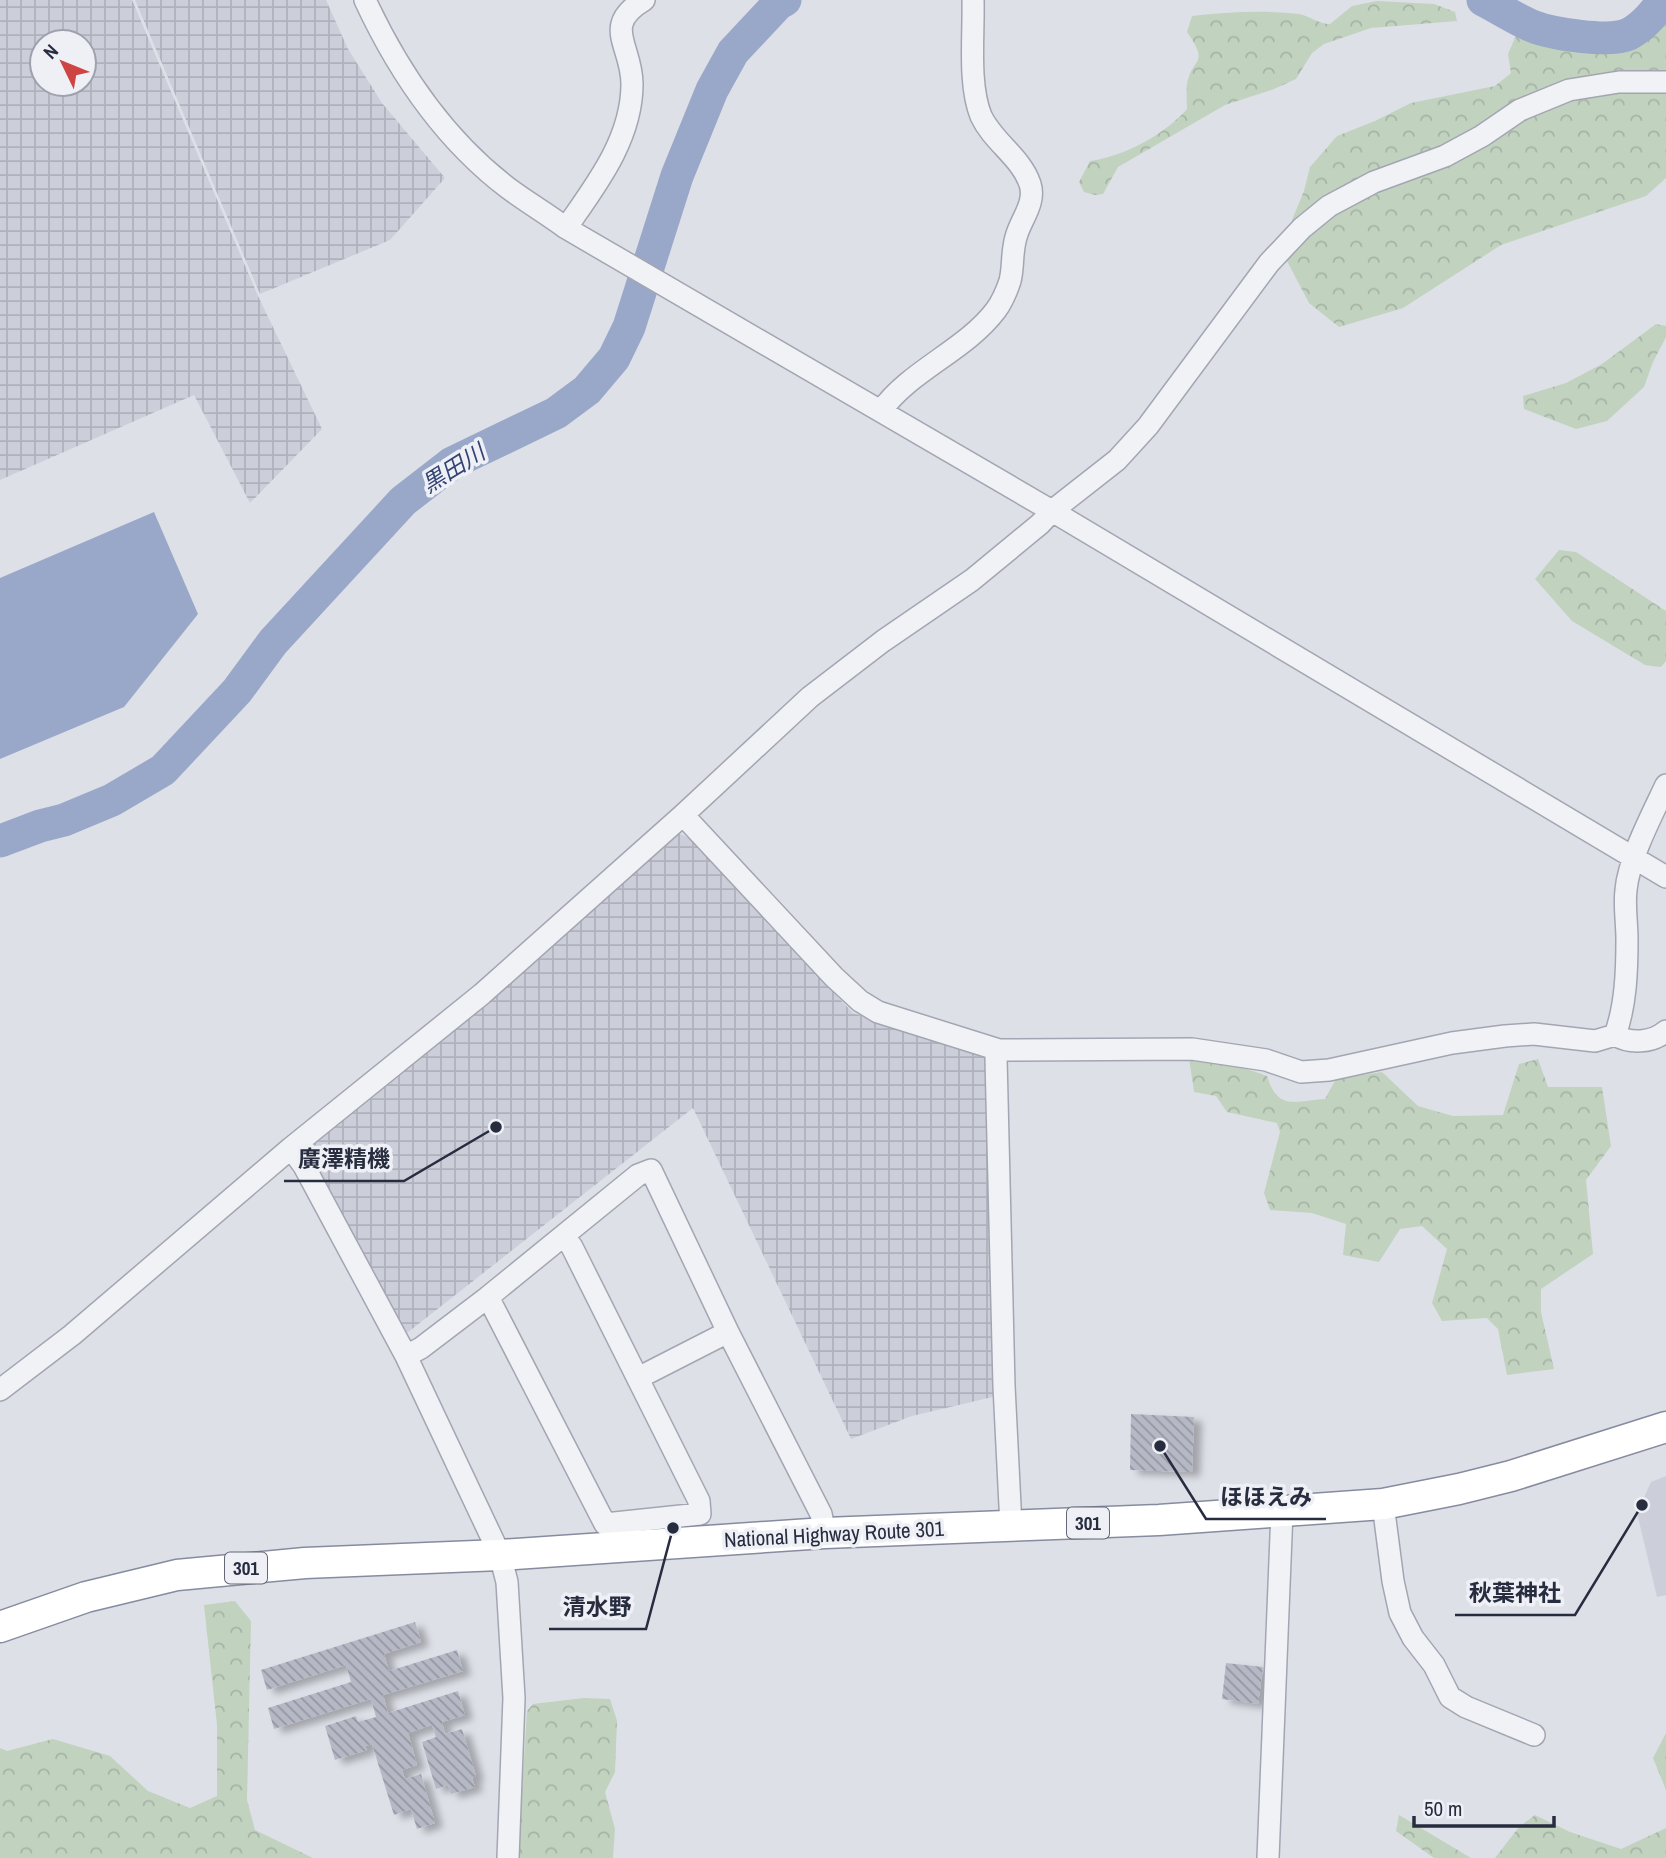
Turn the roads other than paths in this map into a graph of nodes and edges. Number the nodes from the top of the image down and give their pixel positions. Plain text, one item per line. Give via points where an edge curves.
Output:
1 (365, 0) edge
2 (644, 0) edge
3 (973, 0) edge
4 (1666, 82) edge
5 (566, 228) junction
6 (881, 411) junction
7 (1052, 511) junction
8 (1666, 785) edge
9 (683, 815) junction
10 (1635, 859) junction
11 (1666, 877) edge
12 (1666, 1031) edge
13 (1615, 1035) junction
14 (999, 1050) junction
15 (290, 1148) junction
16 (564, 1236) junction
17 (488, 1297) junction
18 (728, 1332) junction
19 (406, 1356) junction
20 (638, 1378) junction
21 (0, 1391) edge
22 (1666, 1427) edge
23 (1383, 1503) junction
24 (1282, 1511) junction
25 (1012, 1526) junction
26 (825, 1533) junction
27 (500, 1555) junction
28 (0, 1627) edge
29 (1534, 1735) dead end
30 (508, 1858) edge
31 (1268, 1858) edge

1 - 5 street via 384,41 415,89 464,149 507,187
2 - 5 street via 621,20 632,83 623,134
3 - 6 street via 974,93 982,117 1030,183 1030,204 1017,233 1010,281 996,310 891,397
4 - 7 street via 1619,82 1569,90 1520,110 1446,156 1374,182 1329,206 1269,263 1149,426 1117,460
5 - 6 street
6 - 7 street
7 - 9 street via 972,580 810,697
7 - 10 street
8 - 10 street
9 - 14 street via 860,1001 878,1012
9 - 15 street via 482,993
10 - 11 street
10 - 13 street via 1626,889 1625,977
12 - 13 street via 1642,1041
13 - 14 street via 1595,1041 1534,1034 1505,1036 1301,1072 1266,1060 1192,1049
14 - 25 street via 1004,1386
15 - 19 street
15 - 21 street
16 - 17 street
16 - 18 street via 638,1175 651,1170
16 - 20 street
17 - 19 street
17 - 20 street via 605,1524 701,1514 699,1501
18 - 20 street
18 - 26 street via 821,1514
19 - 27 street
22 - 23 highway, National Highway Route 301 / 301 via 1511,1476
23 - 24 highway, National Highway Route 301 / 301
23 - 29 street via 1400,1613 1450,1697
24 - 25 highway, National Highway Route 301 / 301
24 - 31 street
25 - 26 highway, National Highway Route 301 / 301
26 - 27 highway, National Highway Route 301 / 301
27 - 28 highway, National Highway Route 301 / 301 via 305,1563 177,1575 86,1597
27 - 30 street via 507,1582 514,1698

